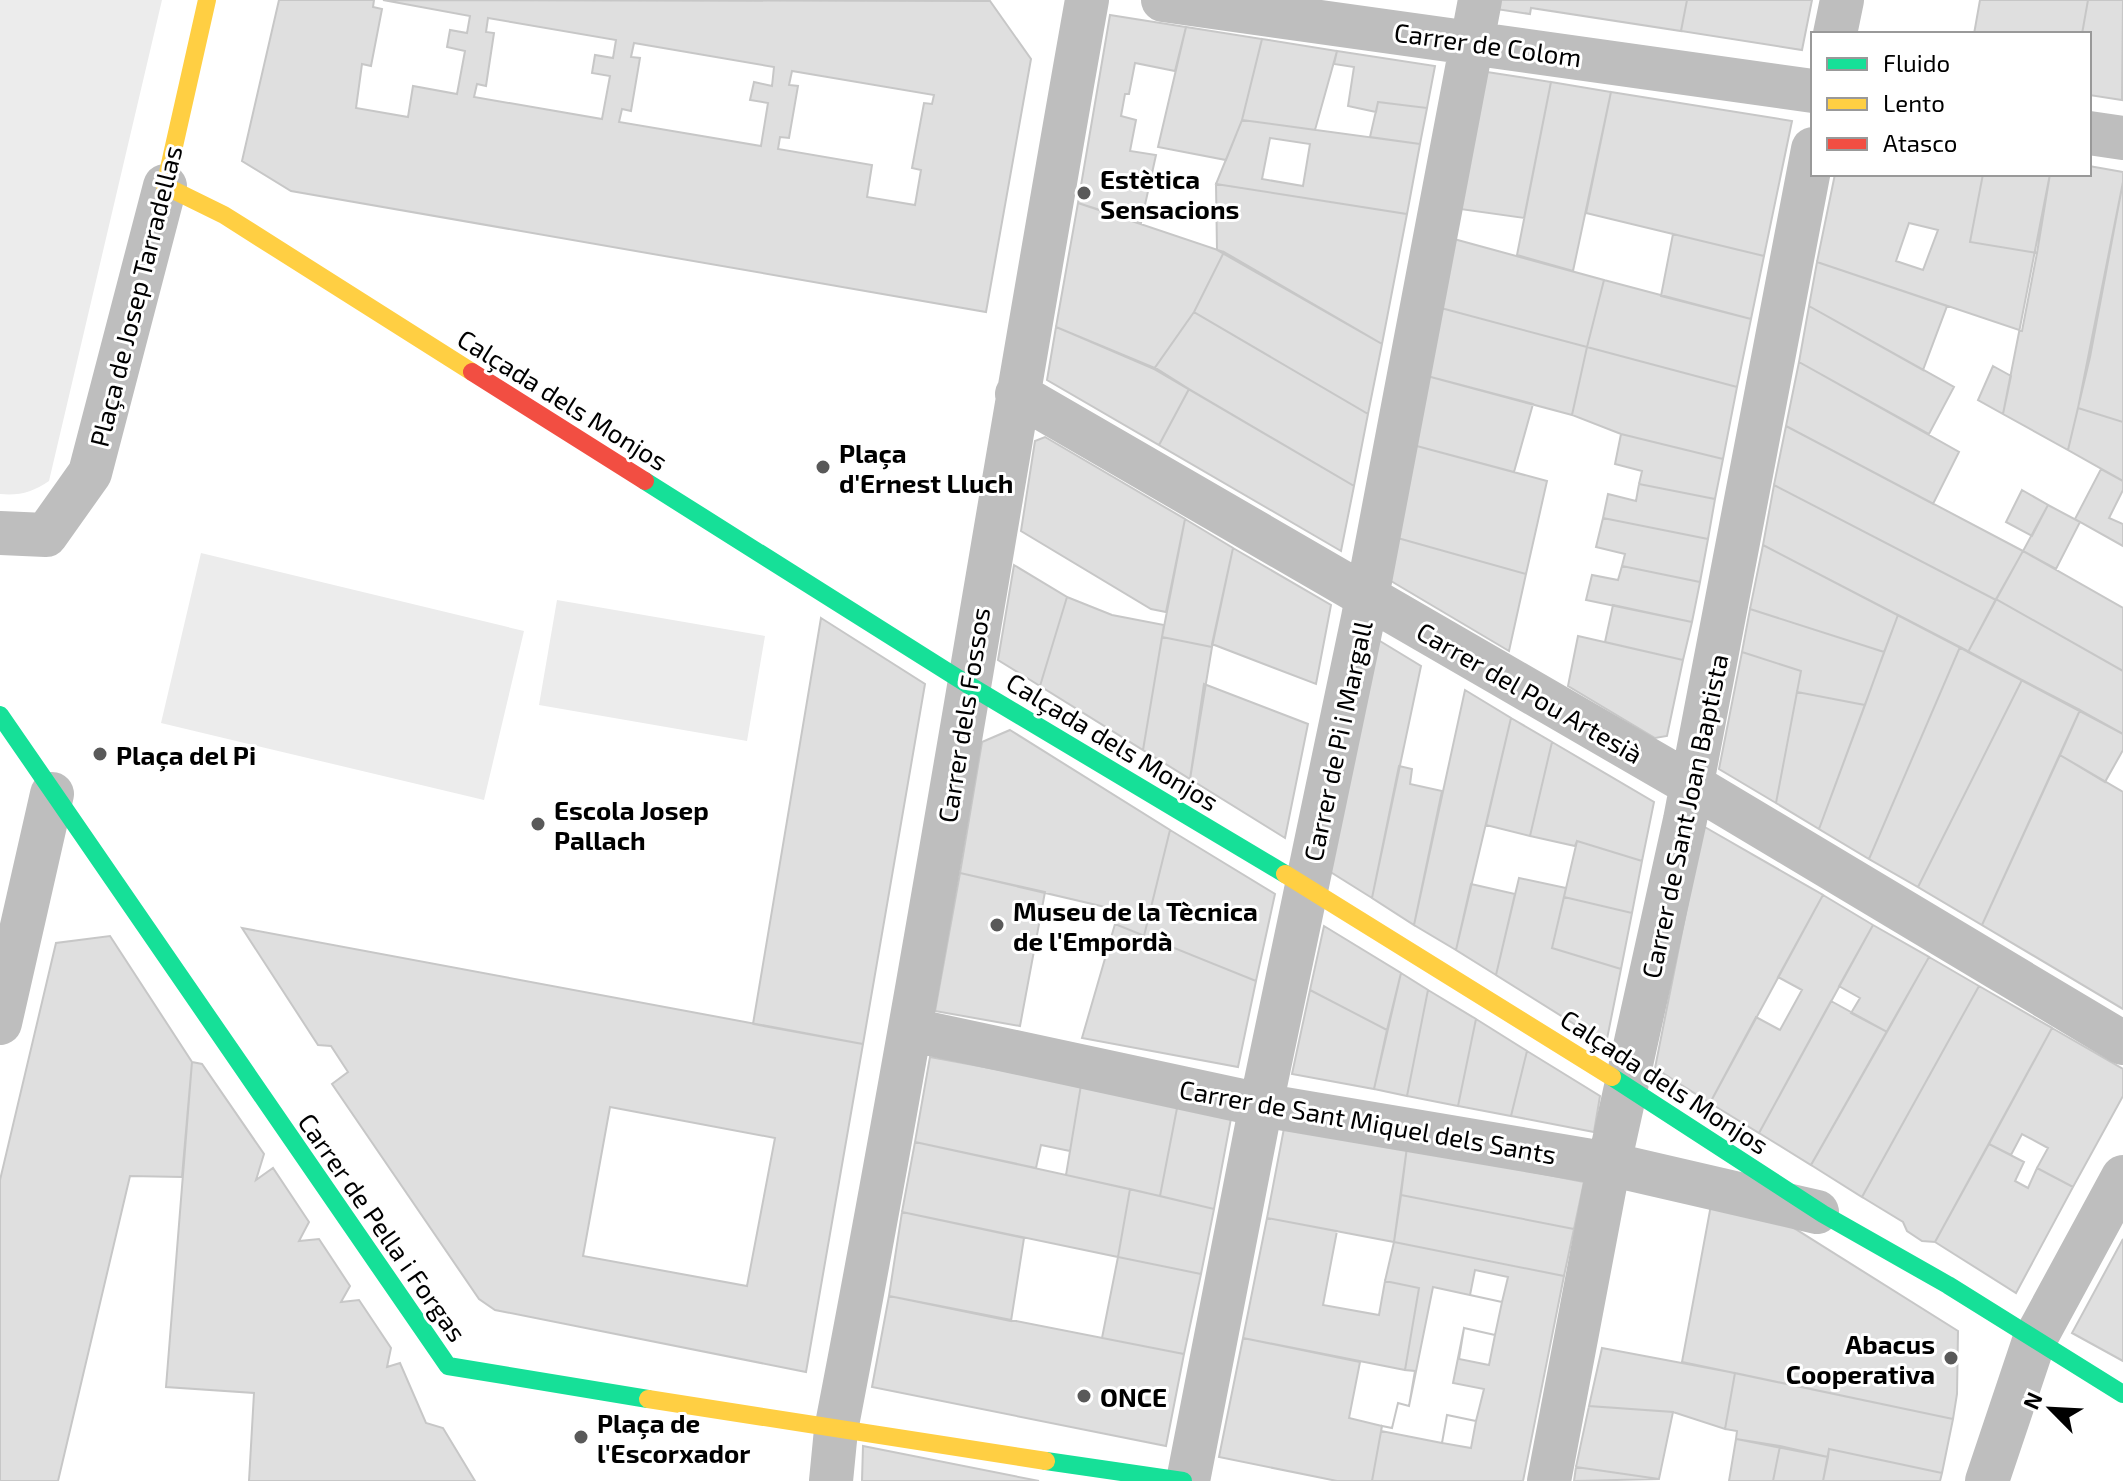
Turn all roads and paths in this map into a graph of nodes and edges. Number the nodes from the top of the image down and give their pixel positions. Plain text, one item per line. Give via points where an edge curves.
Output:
1 (207, 0) edge
2 (1087, 0) edge
3 (1163, 0) edge
4 (1842, 0) edge
5 (1476, 20) edge
6 (1835, 32) edge
7 (1811, 91) edge
8 (2091, 133) edge
9 (2123, 138) edge
10 (1811, 160) edge
11 (165, 186) junction
12 (1017, 394) junction
13 (0, 533) edge
14 (1367, 598) junction
15 (967, 684) junction
16 (0, 715) edge
17 (1692, 785) junction
18 (52, 794) junction
19 (1307, 887) junction
20 (0, 1023) edge
21 (912, 1030) junction
22 (2123, 1043) edge
23 (1627, 1086) junction
24 (1261, 1105) junction
25 (1609, 1164) junction
26 (2123, 1177) edge
27 (1823, 1214) junction
28 (2034, 1341) junction
29 (2123, 1394) edge
30 (836, 1430) junction
31 (831, 1481) edge
32 (1185, 1481) edge
33 (1549, 1481) edge
34 (1987, 1481) edge

1 - 11 street, Plaça de Josep Tarradellas
2 - 12 street, Carrer dels Fossos
3 - 5 street, Carrer de Colom
4 - 6 street
5 - 7 street, Carrer de Colom
5 - 14 street, Carrer de Pi i Margall
8 - 9 street
10 - 17 street, Carrer de Sant Joan Baptista
11 - 13 street, Plaça de Josep Tarradellas via 90,473 46,535
11 - 15 street, Calçada dels Monjos via 224,215
12 - 14 street, Carrer del Pou Artesià
12 - 15 street, Carrer dels Fossos
14 - 17 street, Carrer del Pou Artesià
14 - 19 street, Carrer de Pi i Margall
15 - 19 street, Calçada dels Monjos
15 - 21 street, Carrer dels Fossos
16 - 18 street
17 - 22 street, Carrer del Pou Artesià
17 - 23 street, Carrer de Sant Joan Baptista
18 - 20 street
18 - 30 street, Carrer de Pella i Forgas via 448,1366
19 - 23 street, Calçada dels Monjos
19 - 24 street, Carrer de Pi i Margall
21 - 24 street, Carrer de Sant Miquel dels Sants
21 - 30 street, Carrer dels Fossos
23 - 25 street, Carrer de Sant Joan Baptista
23 - 27 street, Calçada dels Monjos
24 - 25 street, Carrer de Sant Miquel dels Sants
24 - 32 street, Carrer de Pi i Margall
25 - 27 street, Carrer de Sant Miquel dels Sants
25 - 33 street, Carrer de Sant Joan Baptista
26 - 28 street
27 - 28 street, Calçada dels Monjos
28 - 29 street, Calçada dels Monjos
28 - 34 street
30 - 31 street
30 - 32 street, Carrer de Pella i Forgas

